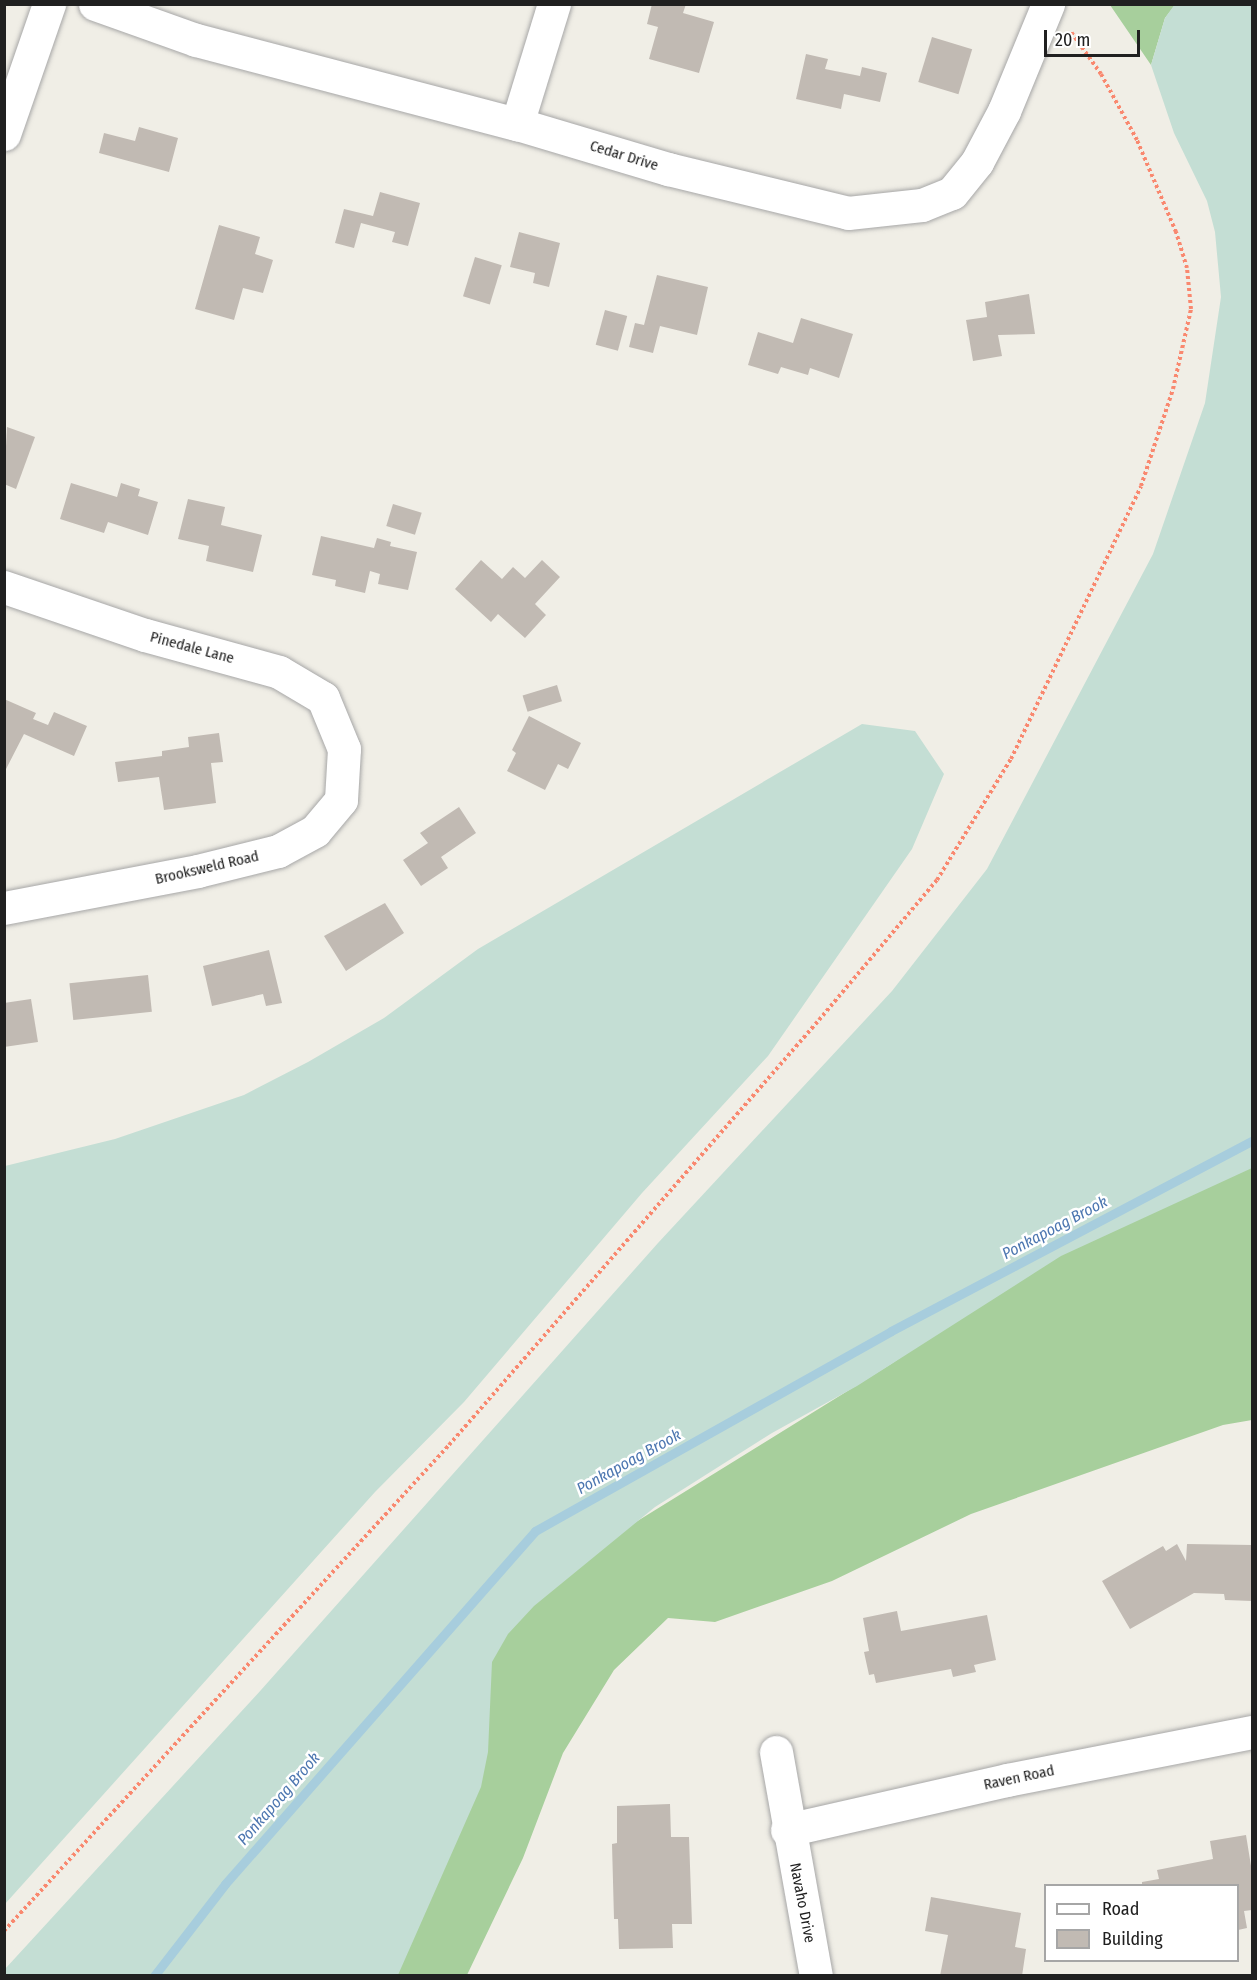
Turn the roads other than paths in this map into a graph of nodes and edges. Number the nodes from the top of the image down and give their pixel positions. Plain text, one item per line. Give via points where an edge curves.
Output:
1 (49, 4) edge
2 (95, 4) edge
3 (554, 4) edge
4 (1048, 4) edge
5 (517, 124) junction
6 (4, 134) edge
7 (4, 587) edge
8 (344, 749) joint
9 (4, 908) edge
10 (1252, 1732) edge
11 (776, 1752) dead end
12 (787, 1830) junction
13 (816, 1976) edge

1 - 6 street
2 - 5 street, Cedar Drive via 196,40
3 - 5 street
4 - 5 street, Cedar Drive via 1004,111 977,162 952,193 922,205 883,212 837,211 668,169
7 - 8 street, Pinedale Lane via 145,636 279,672 323,698
8 - 9 street, Brooksweld Road via 341,800 315,831 278,851 198,871
10 - 12 street, Raven Road via 1007,1780
11 - 12 street, Navaho Drive
12 - 13 street, Navaho Drive

